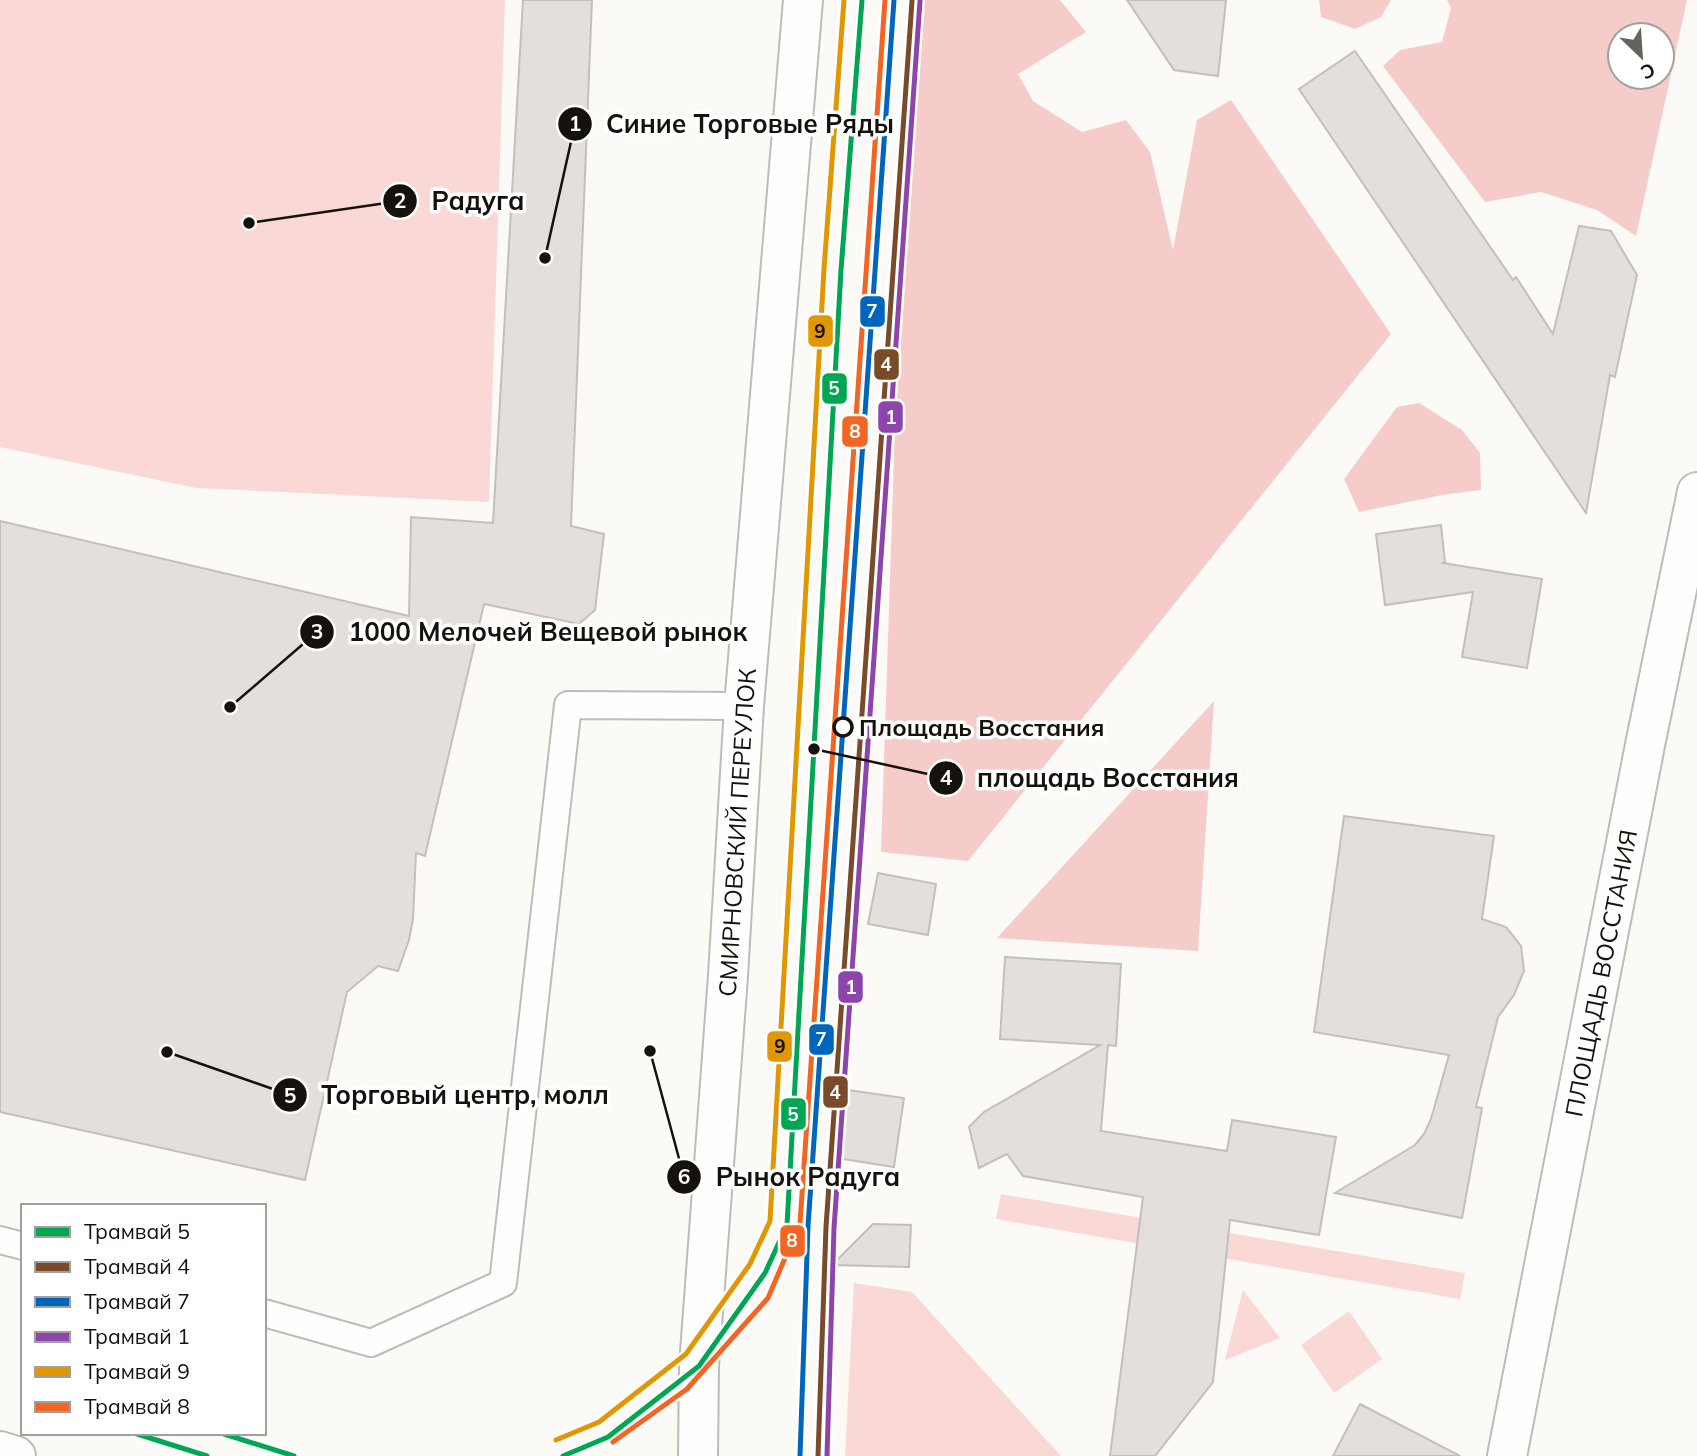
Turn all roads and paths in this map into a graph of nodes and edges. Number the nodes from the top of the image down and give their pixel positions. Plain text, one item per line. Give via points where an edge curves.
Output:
1 (803, 0) edge
2 (1697, 492) edge
3 (744, 706) junction
4 (0, 1240) edge
5 (21, 1245) edge
6 (266, 1314) edge
7 (0, 1451) edge
8 (16, 1456) edge
9 (698, 1456) edge
10 (1507, 1456) edge

1 - 3 main road, СМИРНОВСКИЙ ПЕРЕУЛОК
2 - 10 main road, ПЛОЩАДЬ ВОССТАНИЯ
3 - 6 lane via 568,705 503,1283 371,1343
3 - 9 main road, СМИРНОВСКИЙ ПЕРЕУЛОК via 699,1366
4 - 5 lane
7 - 8 main road

